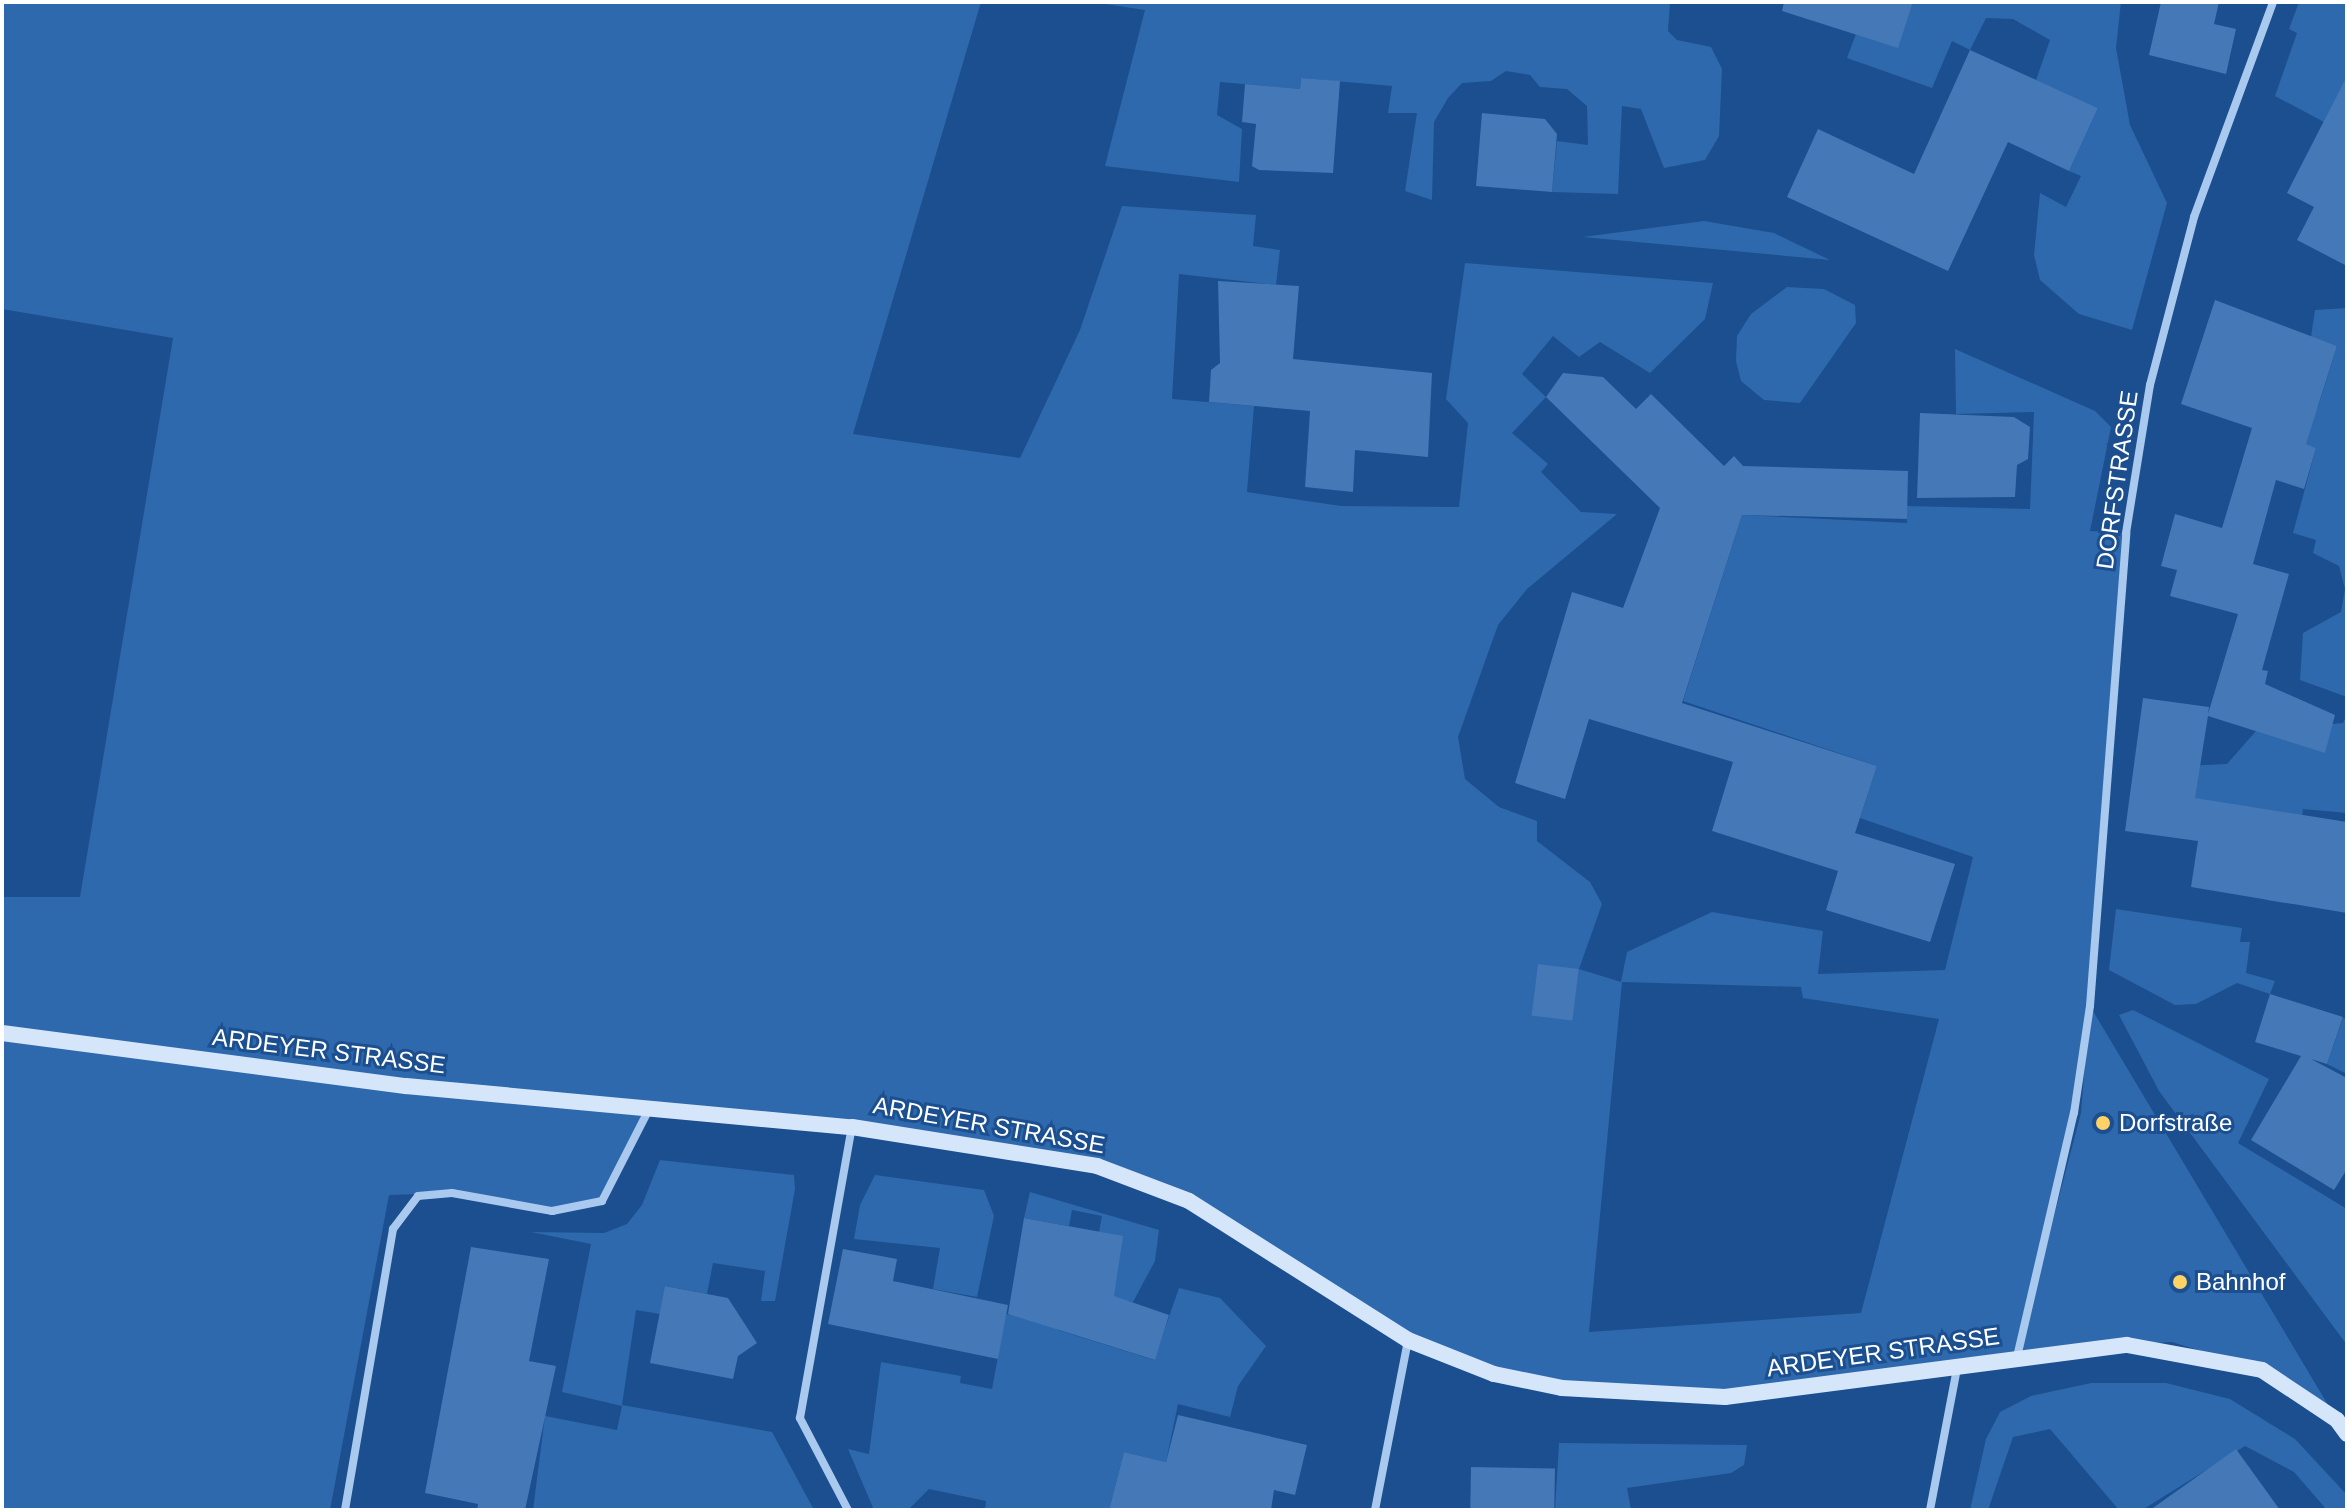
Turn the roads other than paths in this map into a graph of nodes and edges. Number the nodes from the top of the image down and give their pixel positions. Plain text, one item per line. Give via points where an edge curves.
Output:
1 (2273, 2) edge
2 (2, 1033) edge
3 (651, 1105) junction
4 (852, 1127) junction
5 (1408, 1340) junction
6 (2017, 1357) junction
7 (1957, 1369) junction
8 (2347, 1434) edge
9 (345, 1510) edge
10 (848, 1510) edge
11 (1375, 1510) edge
12 (1930, 1510) edge

1 - 6 street, DORFSTRASSE via 2194,217 2150,385 2126,533 2090,1006 2074,1113
2 - 3 main road, ARDEYER STRASSE via 406,1086
3 - 4 main road, ARDEYER STRASSE
3 - 9 street via 602,1201 552,1211 452,1193 418,1196 393,1229
4 - 5 main road, ARDEYER STRASSE via 1120,1172 1189,1201
4 - 10 street, ARDEYER STRASSE via 800,1418
5 - 7 main road, ARDEYER STRASSE via 1494,1374 1598,1394 1725,1397
5 - 11 street
6 - 7 main road, ARDEYER STRASSE
6 - 8 main road, ARDEYER STRASSE via 2127,1345 2212,1356 2262,1370 2337,1420
7 - 12 street

